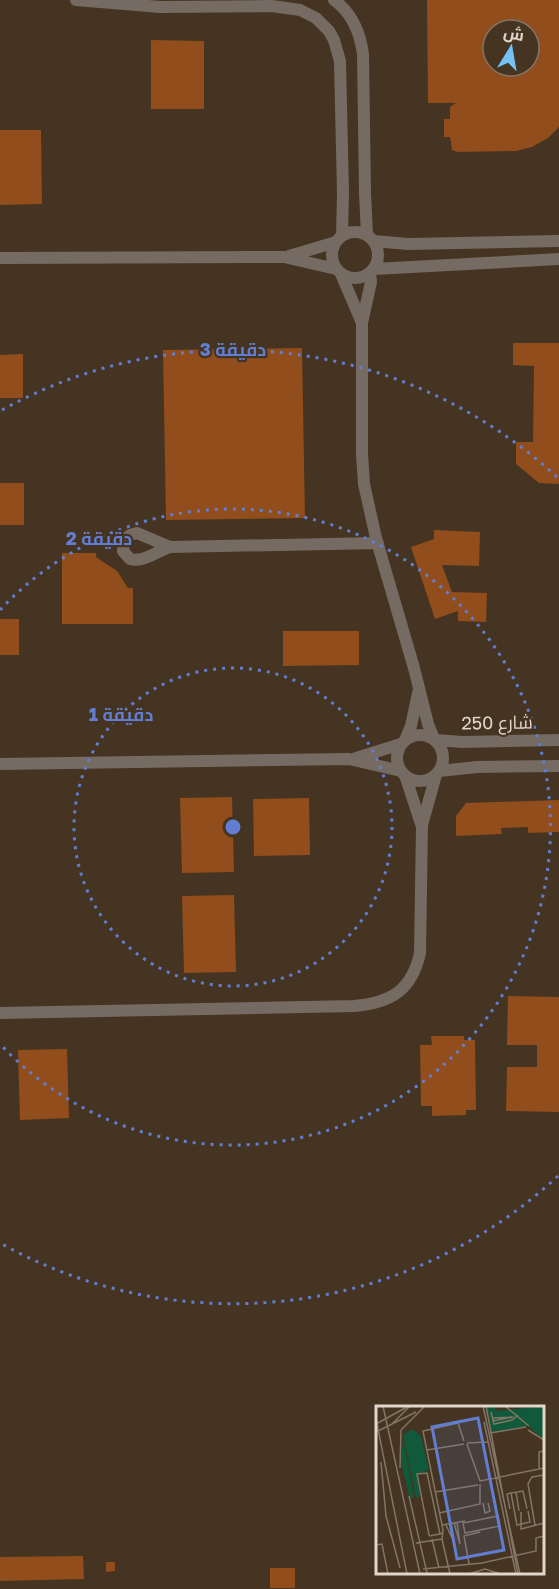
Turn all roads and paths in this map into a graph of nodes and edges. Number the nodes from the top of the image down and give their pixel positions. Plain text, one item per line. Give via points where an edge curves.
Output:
1 (76, 0) edge
2 (334, 0) edge
3 (370, 238) junction
4 (339, 239) junction
5 (559, 242) edge
6 (284, 257) junction
7 (0, 258) edge
8 (559, 259) edge
9 (372, 271) junction
10 (339, 272) junction
11 (362, 323) junction
12 (378, 543) junction
13 (170, 547) dead end
14 (419, 692) junction
15 (435, 740) junction
16 (559, 740) edge
17 (403, 742) junction
18 (349, 759) junction
19 (0, 764) edge
20 (559, 766) edge
21 (403, 773) junction
22 (437, 773) junction
23 (422, 825) junction
24 (0, 1013) edge

1 - 4 street via 160,7 287,8 309,13 324,25 334,40 340,61 343,193
2 - 3 street via 348,13 361,40
3 - 4 street via 354,232
3 - 5 street via 408,244
3 - 9 street via 379,257
4 - 6 street
4 - 10 street via 332,254
6 - 7 street
6 - 10 street
8 - 9 street
9 - 10 street via 357,279
9 - 11 street
10 - 11 street
11 - 12 street via 363,475
12 - 13 street
12 - 14 street
14 - 15 street
14 - 17 street
15 - 16 street, شارع 250
15 - 17 street via 418,735
15 - 22 street via 443,753
17 - 18 street
17 - 21 street via 397,758
18 - 19 street
18 - 21 street
20 - 22 street via 477,767
21 - 22 street via 418,781
21 - 23 street
22 - 23 street
23 - 24 street via 418,965 402,990 380,1002 354,1006

